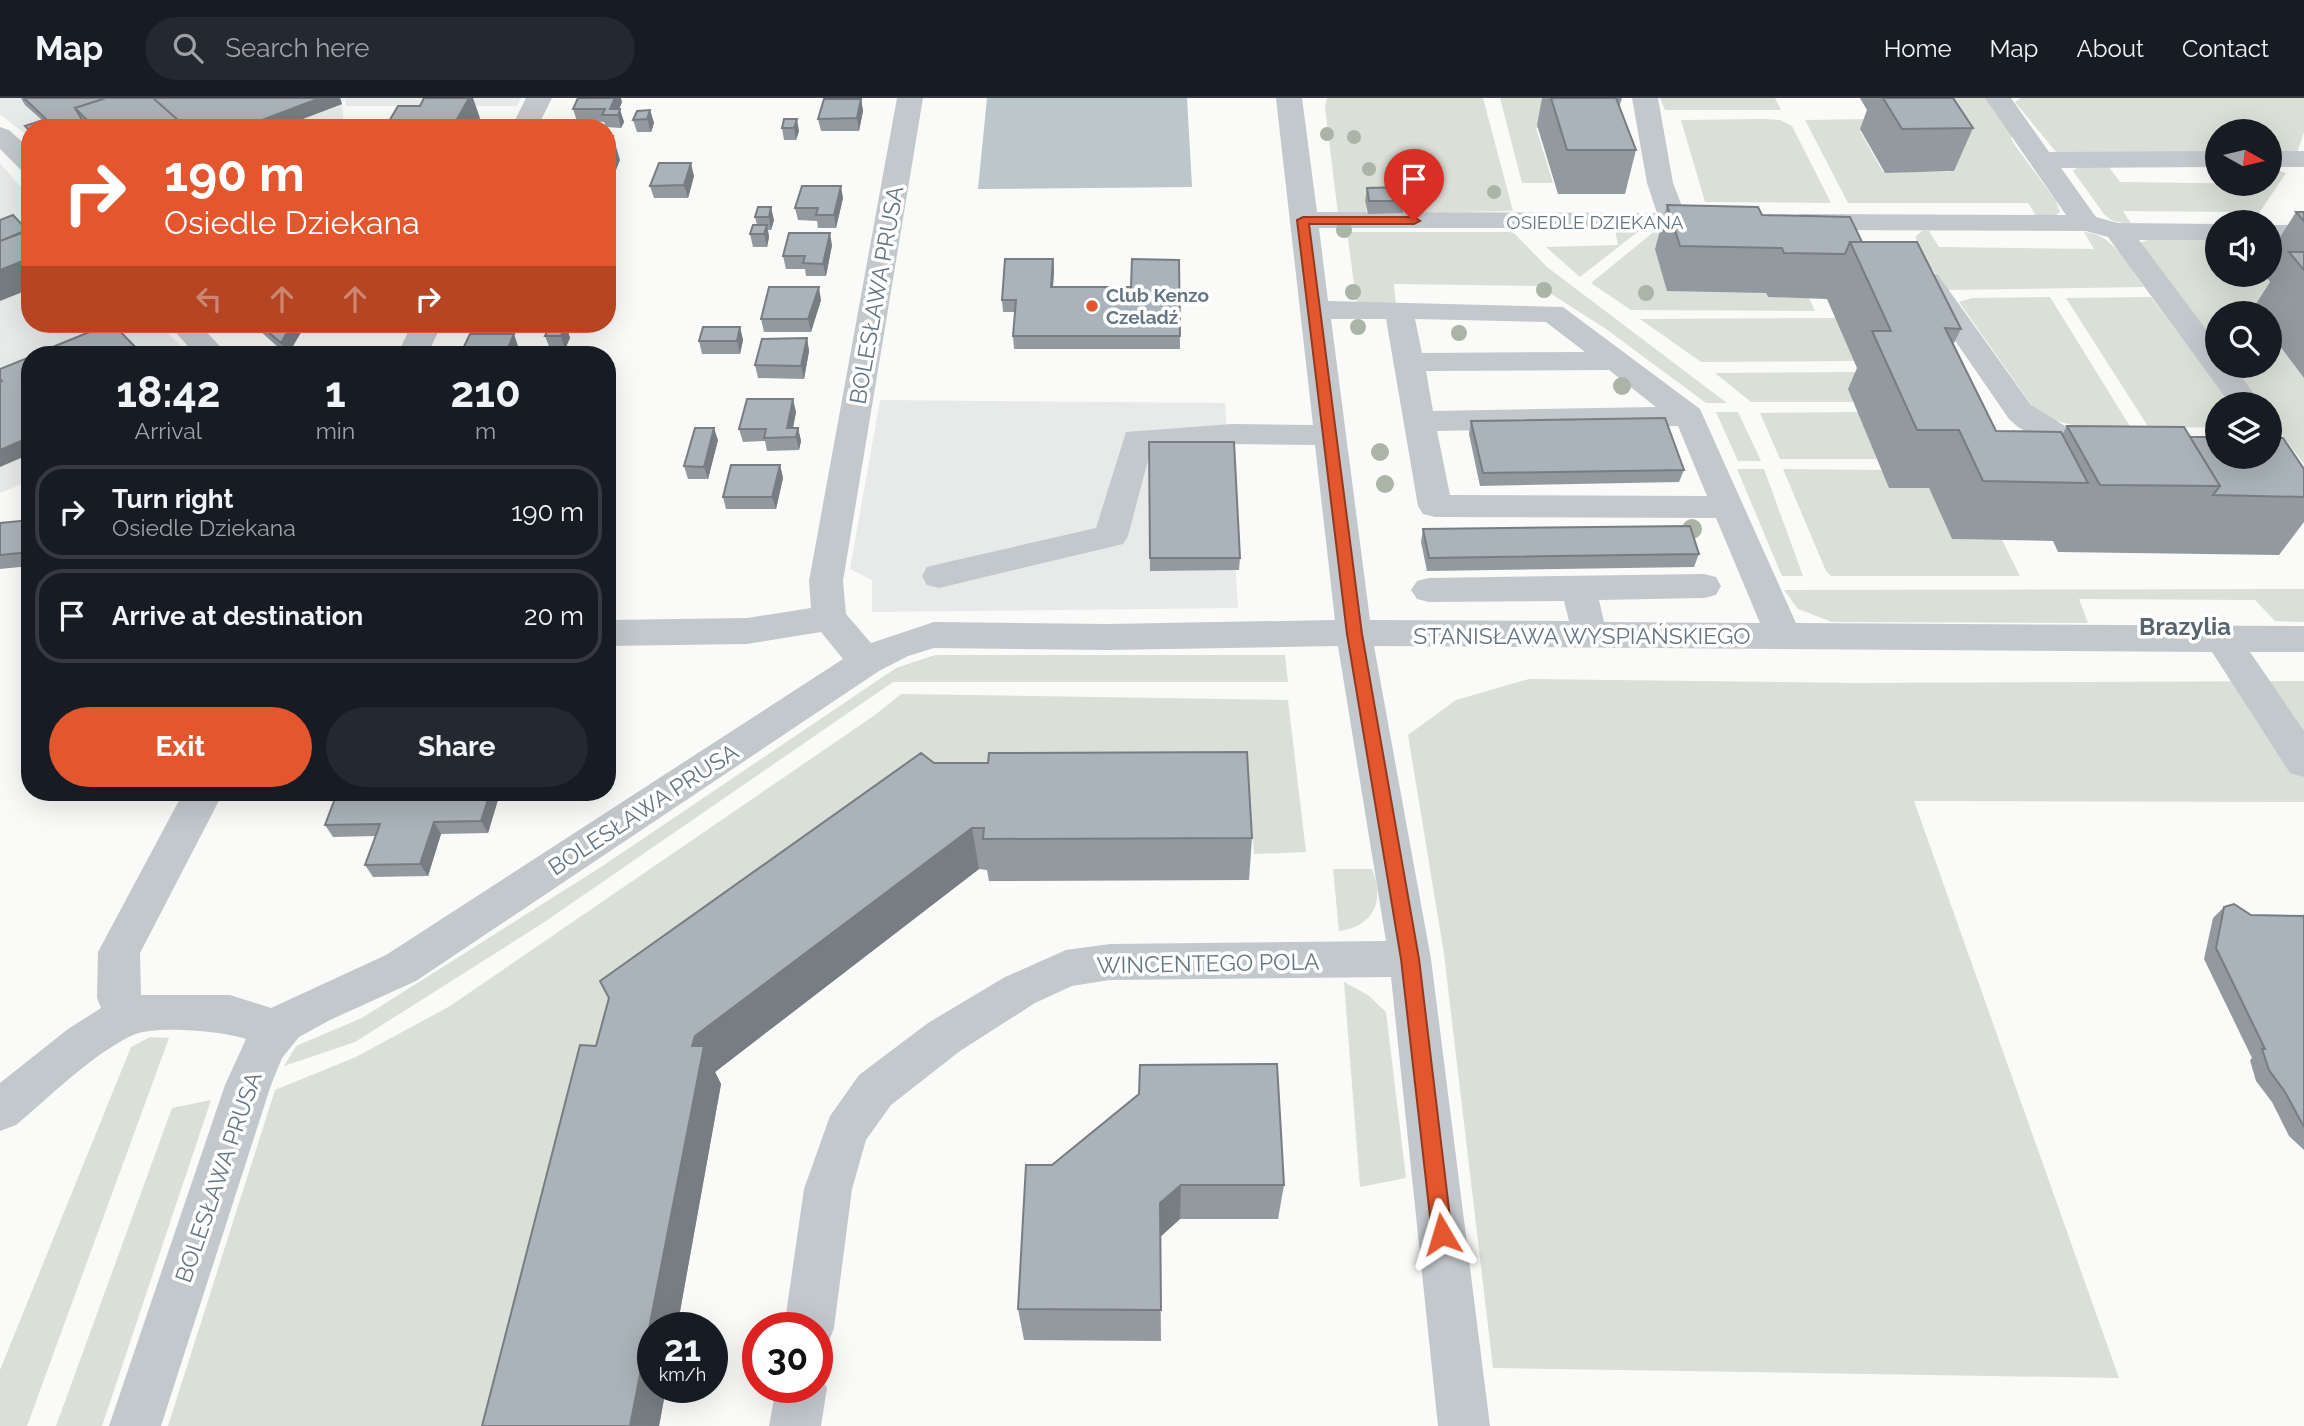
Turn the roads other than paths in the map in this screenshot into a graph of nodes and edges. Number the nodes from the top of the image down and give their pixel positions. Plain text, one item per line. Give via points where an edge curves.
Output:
1 (539, 98) edge
2 (910, 98) edge
3 (1289, 98) edge
4 (1645, 98) edge
5 (1998, 98) edge
6 (528, 119) edge
7 (0, 135) edge
8 (21, 155) edge
9 (2205, 159) edge
10 (2282, 159) edge
11 (2304, 159) edge
12 (2041, 160) junction
13 (1303, 220) junction
14 (1674, 222) junction
15 (1740, 222) edge
16 (1780, 222) edge
17 (1887, 223) junction
18 (2086, 223) junction
19 (2118, 231) junction
20 (2205, 232) edge
21 (2282, 233) edge
22 (2304, 233) edge
23 (1316, 310) junction
24 (1399, 310) junction
25 (192, 333) edge
26 (204, 346) edge
27 (1616, 361) junction
28 (1408, 362) junction
29 (2237, 392) edge
30 (1689, 416) junction
31 (1419, 421) junction
32 (1331, 435) junction
33 (2123, 439) edge
34 (1728, 507) junction
35 (939, 576) dead end
36 (1704, 586) dead end
37 (1578, 588) junction
38 (1429, 590) dead end
39 (829, 617) junction
40 (616, 633) edge
41 (1354, 634) junction
42 (1590, 635) junction
43 (1784, 637) junction
44 (2304, 639) edge
45 (2223, 640) junction
46 (866, 662) junction
47 (2304, 762) edge
48 (198, 801) edge
49 (1410, 959) junction
50 (126, 1016) junction
51 (276, 1029) junction
52 (0, 1110) edge
53 (811, 1312) edge
54 (799, 1403) edge
55 (135, 1426) edge
56 (795, 1426) edge
57 (1464, 1426) edge

1 - 6 street
2 - 39 street, BOLESŁAWA PRUSA via 826,581
3 - 13 street
4 - 14 street via 1660,183
5 - 12 street
7 - 8 street
9 - 12 street
10 - 11 street
12 - 18 street
13 - 14 street, OSIEDLE DZIEKANA
13 - 23 street
14 - 15 street, OSIEDLE DZIEKANA
16 - 17 street
17 - 18 street
17 - 33 street via 2020,412 2037,428 2072,439
18 - 19 street
19 - 20 street
19 - 29 street
21 - 22 street
23 - 24 street
23 - 32 street
24 - 27 street via 1553,313
24 - 28 street
25 - 26 street
27 - 28 street
27 - 30 street
28 - 31 street
30 - 31 street
30 - 34 street
31 - 34 street via 1435,506
32 - 35 street via 1137,439 1111,536
32 - 41 street
34 - 43 street
36 - 37 street
37 - 38 street
37 - 42 street
39 - 40 street via 742,632
39 - 46 street
41 - 42 street, STANISŁAWA WYSPIAŃSKIEGO
41 - 46 street, STANISŁAWA WYSPIAŃSKIEGO via 934,635
41 - 49 street
42 - 43 street, STANISŁAWA WYSPIAŃSKIEGO
43 - 45 street, STANISŁAWA WYSPIAŃSKIEGO
44 - 45 street, STANISŁAWA WYSPIAŃSKIEGO
45 - 47 street
46 - 51 street, BOLESŁAWA PRUSA via 401,968 335,996
48 - 50 street via 119,952 118,998
49 - 53 street, WINCENTEGO POLA via 1110,961 1066,968 1020,990 944,1037 874,1090 846,1131 828,1189
49 - 57 street
50 - 51 street via 230,1014
50 - 52 street
51 - 55 street, BOLESŁAWA PRUSA via 248,1085
54 - 56 street

